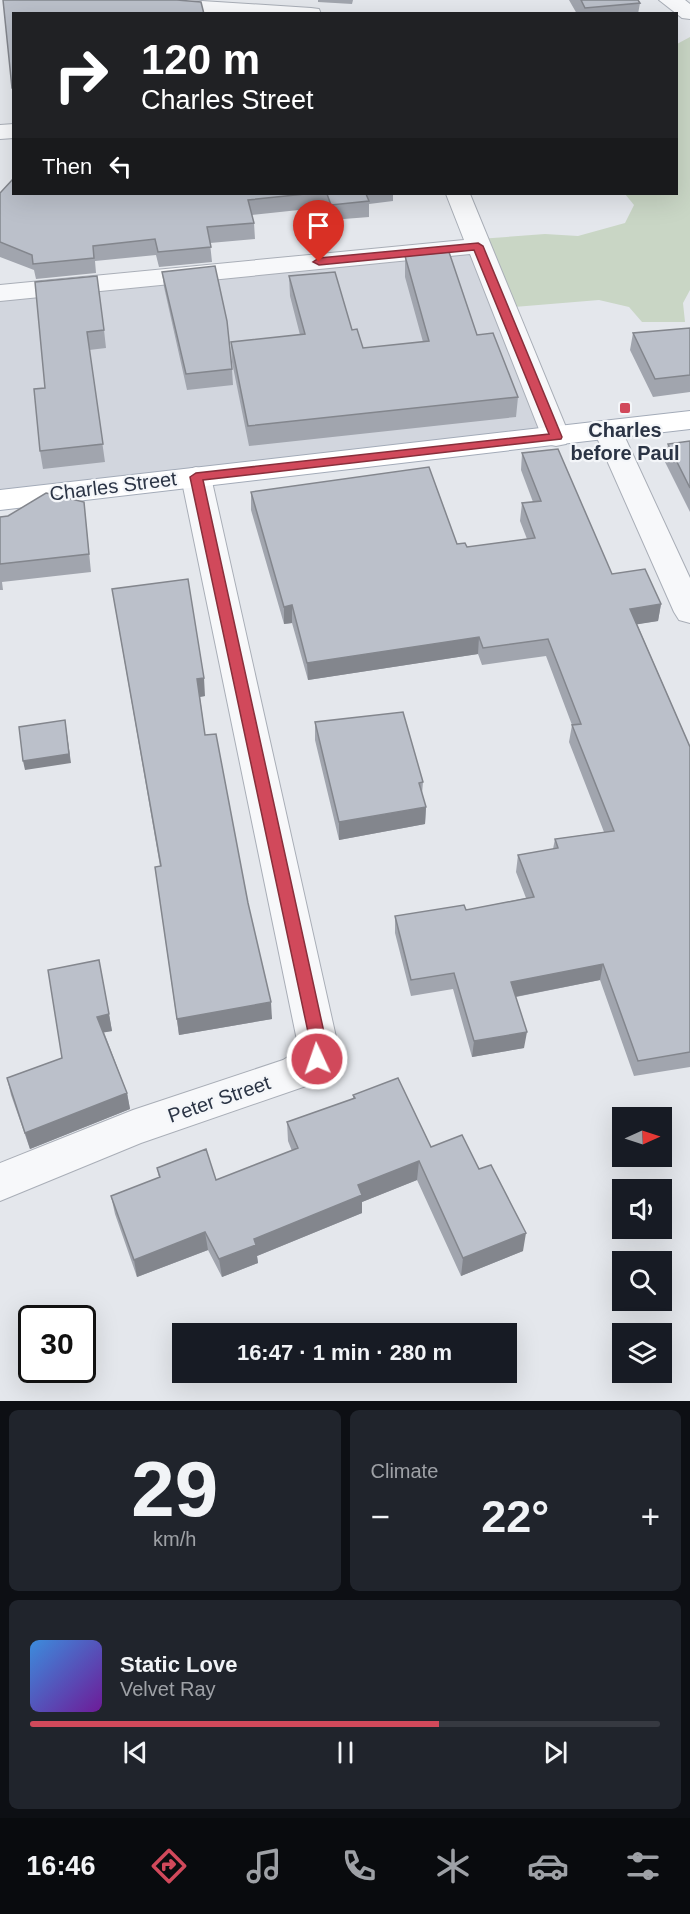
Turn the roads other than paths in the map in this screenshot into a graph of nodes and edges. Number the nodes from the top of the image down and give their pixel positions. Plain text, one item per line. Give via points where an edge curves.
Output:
1 (80, 0) edge
2 (278, 12) edge
3 (458, 195) edge
4 (478, 246) junction
5 (0, 293) edge
6 (690, 420) edge
7 (608, 430) junction
8 (556, 437) junction
9 (196, 477) junction
10 (0, 500) edge
11 (690, 612) edge
12 (0, 1182) edge

1 - 2 street
3 - 4 street
4 - 5 street
4 - 8 street
6 - 7 main road, Charles Street
7 - 8 main road, Charles Street
7 - 11 street
8 - 9 main road, Charles Street
9 - 10 main road, Charles Street
9 - 12 street, Peter Street via 317,1034 317,1059 295,1073 133,1128

